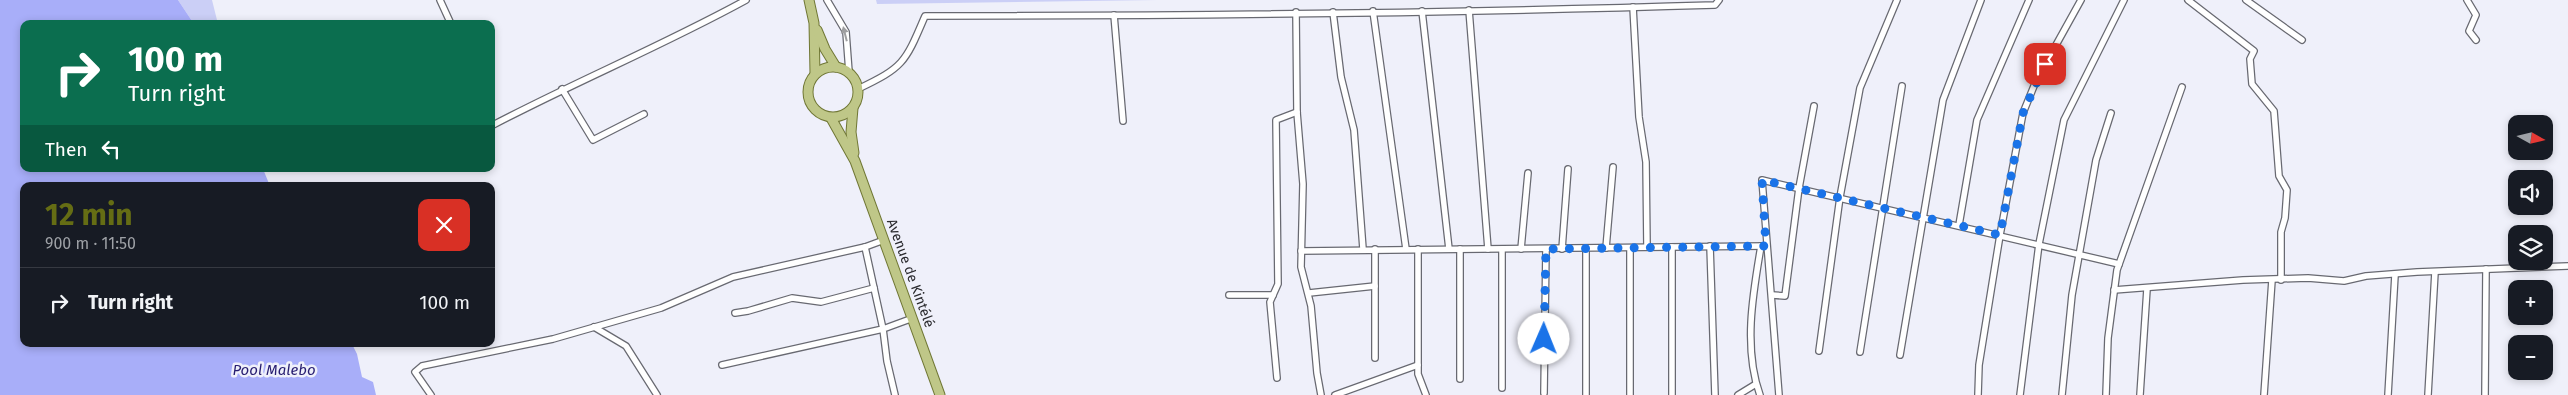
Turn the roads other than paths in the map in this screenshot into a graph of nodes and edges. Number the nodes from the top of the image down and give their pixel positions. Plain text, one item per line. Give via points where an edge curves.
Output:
1 (440, 0) edge
2 (746, 0) edge
3 (809, 0) edge
4 (827, 0) edge
5 (1719, 0) edge
6 (1897, 0) edge
7 (1980, 0) edge
8 (2029, 0) edge
9 (2081, 0) edge
10 (2124, 0) edge
11 (2188, 0) edge
12 (2246, 0) edge
13 (2467, 0) edge
14 (1633, 7) junction
15 (1422, 10) junction
16 (1469, 10) junction
17 (1373, 11) junction
18 (1296, 12) junction
19 (1333, 12) junction
20 (1114, 15) junction
21 (449, 20) edge
22 (814, 23) junction
23 (2302, 40) dead end
24 (2476, 40) dead end
25 (836, 67) junction
26 (849, 72) junction
27 (815, 74) junction
28 (1902, 86) dead end
29 (2182, 87) dead end
30 (562, 89) junction
31 (858, 90) junction
32 (1814, 106) dead end
33 (853, 108) junction
34 (1297, 112) junction
35 (2111, 113) dead end
36 (644, 114) dead end
37 (831, 118) junction
38 (1123, 121) dead end
39 (495, 124) edge
40 (855, 161) junction
41 (1613, 167) dead end
42 (1568, 169) dead end
43 (1528, 173) dead end
44 (1799, 188) junction
45 (1840, 197) junction
46 (1881, 206) junction
47 (1922, 216) junction
48 (1959, 225) junction
49 (2000, 235) junction
50 (884, 240) junction
51 (2039, 244) junction
52 (1710, 246) junction
53 (1764, 246) junction
54 (864, 247) junction
55 (1672, 247) junction
56 (1586, 248) junction
57 (1606, 248) junction
58 (1630, 248) junction
59 (1647, 248) junction
60 (1363, 249) junction
61 (1375, 249) junction
62 (1406, 249) junction
63 (1418, 249) junction
64 (1449, 249) junction
65 (1460, 249) junction
66 (1488, 249) junction
67 (1502, 249) junction
68 (1521, 249) junction
69 (1546, 249) junction
70 (1562, 249) junction
71 (1301, 251) junction
72 (2079, 254) junction
73 (2120, 264) junction
74 (2568, 266) edge
75 (2486, 270) junction
76 (2435, 272) junction
77 (2395, 275) junction
78 (2272, 280) junction
79 (2281, 280) junction
80 (1375, 286) junction
81 (874, 288) junction
82 (2147, 288) junction
83 (2114, 290) junction
84 (1308, 293) junction
85 (1772, 294) junction
86 (1229, 295) dead end
87 (1273, 295) junction
88 (734, 313) dead end
89 (913, 318) junction
90 (592, 327) junction
91 (883, 329) junction
92 (1819, 351) dead end
93 (1860, 352) dead end
94 (1900, 355) dead end
95 (1375, 358) dead end
96 (722, 364) dead end
97 (1418, 365) junction
98 (1276, 378) dead end
99 (1460, 379) dead end
100 (1756, 384) junction
101 (1502, 388) dead end
102 (1544, 393) dead end
103 (431, 395) edge
104 (657, 395) edge
105 (896, 395) edge
106 (940, 395) edge
107 (1321, 395) edge
108 (1335, 395) edge
109 (1426, 395) edge
110 (1586, 395) edge
111 (1630, 395) edge
112 (1672, 395) edge
113 (1716, 395) edge
114 (1738, 395) edge
115 (1760, 395) edge
116 (1779, 395) edge
117 (1978, 395) edge
118 (2020, 395) edge
119 (2062, 395) edge
120 (2106, 395) edge
121 (2140, 395) edge
122 (2264, 395) edge
123 (2388, 395) edge
124 (2428, 395) edge
125 (2485, 395) edge

1 - 21 street
2 - 30 street
3 - 22 main road, Avenue de Kintélé
26 -> 4 street via 846,32
5 - 14 street via 1715,5
6 - 45 street via 1860,88
7 - 47 street via 1943,100
8 - 48 street via 1977,120
9 - 49 street via 2036,81 2023,113
10 - 51 street via 2064,120
11 - 79 street via 2254,51 2250,59 2252,84 2274,111 2279,176 2287,190 2281,232
12 - 23 street
13 - 24 street via 2476,15 2469,30
14 - 16 street
14 - 59 street via 1639,118 1646,162
15 - 16 street
15 - 17 street
15 - 64 street
16 - 66 street
17 - 19 street
17 - 62 street
18 - 19 street
18 - 20 street
18 - 34 street
19 - 60 street via 1341,77 1354,130
20 - 31 street via 925,16 901,65
20 - 38 street
22 - 25 main road, Avenue de Kintélé via 824,49
22 - 27 main road, Avenue de Kintélé
25 - 26 main road
25 - 27 main road
26 - 31 main road
27 - 37 main road, Avenue de Kintélé via 807,92 809,101 821,115
28 - 46 street
29 - 73 street
30 - 36 street via 594,140
30 - 39 street
31 - 33 main road, Avenue de Kintélé
32 - 44 street
33 - 37 main road via 847,114
33 - 40 main road, Avenue de Kintélé
34 - 71 street via 1302,184
34 - 87 street via 1276,120 1278,284
35 - 72 street via 2096,160
37 - 40 main road, Avenue de Kintélé
40 - 50 main road, Avenue de Kintélé
41 - 57 street
42 - 70 street
43 - 68 street
44 - 45 street
44 - 53 street via 1762,180
44 - 85 street via 1785,296
45 - 46 street
45 - 92 street
46 - 47 street
46 - 93 street
47 - 48 street
47 - 94 street
48 - 49 street
49 - 51 street
49 - 117 street via 1979,365
50 - 54 street
50 - 89 main road, Avenue de Kintélé
51 - 72 street
51 - 118 street
52 - 53 street
52 - 55 street
52 - 113 street
53 - 85 street
53 - 100 street via 1754,281 1752,318
54 - 81 street
54 - 90 street via 733,277 661,308
55 - 59 street
55 - 112 street
56 - 57 street
56 - 70 street
56 - 110 street
57 - 58 street
58 - 59 street
58 - 111 street
60 - 61 street
60 - 71 street
61 - 62 street
61 - 80 street
62 - 63 street
63 - 64 street
63 - 97 street
64 - 65 street
65 - 66 street
65 - 99 street
66 - 67 street
67 - 68 street
67 - 101 street
68 - 69 street
69 - 70 street
69 - 102 street
71 - 84 street via 1301,267
72 - 73 street
72 - 119 street
73 - 83 street
74 - 75 street
75 - 76 street
75 - 125 street
76 - 77 street
76 - 124 street
77 - 79 street via 2344,281
77 - 123 street
78 - 79 street
78 - 82 street
78 - 122 street
80 - 84 street
80 - 95 street
81 - 88 street via 821,302 792,298
81 - 91 street
82 - 83 street
82 - 121 street
83 - 120 street
84 - 107 street
85 - 116 street
86 - 87 street
87 - 98 street via 1270,307
89 - 91 street
89 - 106 main road, Avenue de Kintélé
90 - 103 street via 522,347 417,368 418,378
90 - 104 street via 626,346
91 - 96 street
91 - 105 street
97 - 108 street
97 - 109 street via 1419,380
100 - 114 street
100 - 115 street

